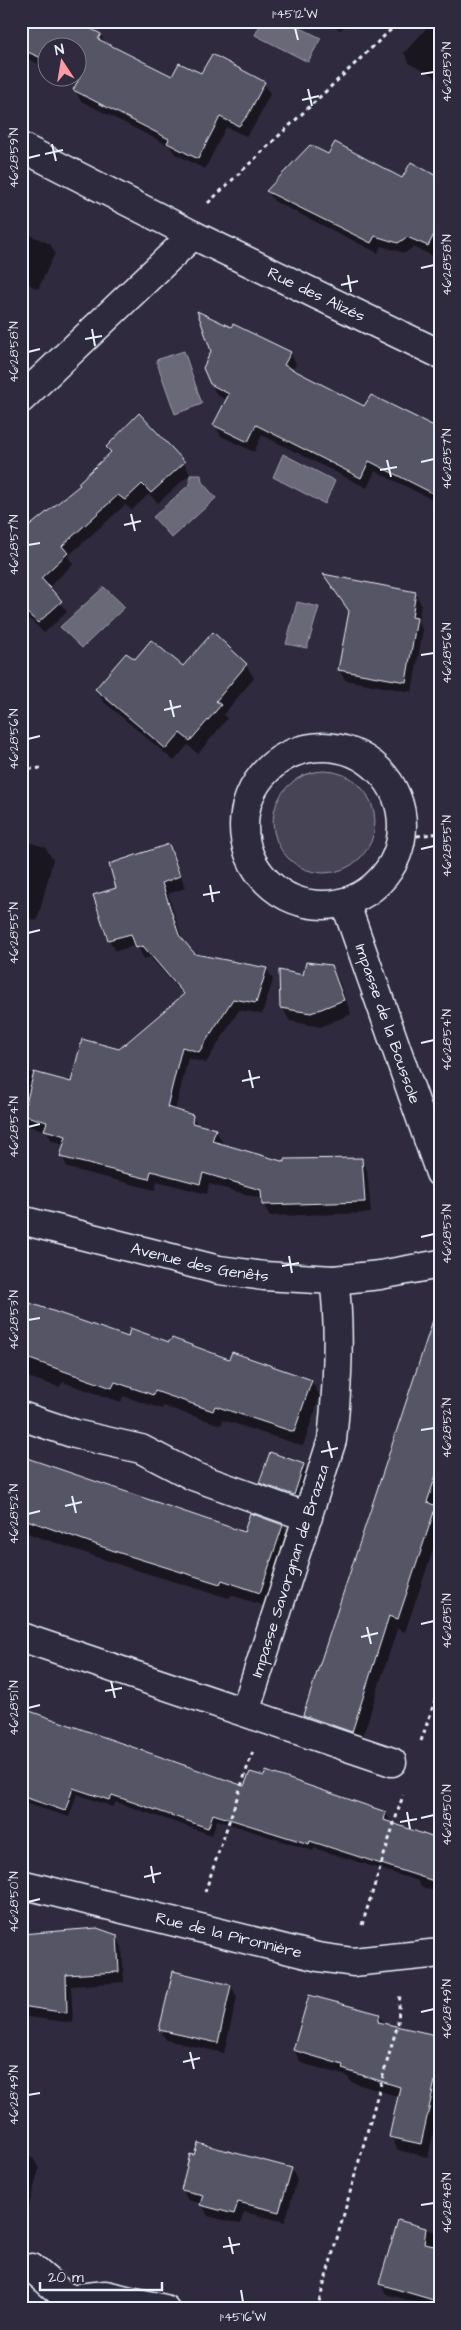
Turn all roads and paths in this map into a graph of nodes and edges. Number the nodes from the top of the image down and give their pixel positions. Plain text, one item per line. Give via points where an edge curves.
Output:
1 (400, 21) edge
2 (21, 147) edge
3 (187, 231) junction
4 (440, 354) edge
5 (21, 399) edge
6 (41, 768) dead end
7 (21, 770) edge
8 (440, 833) edge
9 (402, 838) junction
10 (345, 902) junction
11 (440, 1173) edge
12 (21, 1220) edge
13 (440, 1264) edge
14 (334, 1280) junction
15 (21, 1416) edge
16 (308, 1517) junction
17 (21, 1637) edge
18 (440, 1686) edge
19 (256, 1716) junction
20 (418, 1750) dead end
21 (392, 1762) dead end
22 (406, 1786) dead end
23 (21, 1884) edge
24 (192, 1926) junction
25 (440, 1953) edge
26 (404, 1955) junction
27 (353, 1962) junction
28 (32, 2268) dead end
29 (165, 2309) edge
30 (317, 2309) edge

1 - 3 path
2 - 3 street, Rue des Alizés
3 - 4 street, Rue des Alizés
3 - 5 street
6 - 7 path
8 - 9 path
9 - 10 street via 393,864 378,883
9 - 10 street via 400,807 390,783 373,764 349,750 320,746 296,751 269,767 251,792 244,822 250,857 266,882 289,898 318,905
10 - 11 street, Impasse de la Boussole
12 - 14 street, Avenue des Genêts via 219,1270
13 - 14 street, Avenue des Genêts
14 - 16 street, Impasse Savorgnan de Brazza via 337,1298 332,1440
15 - 16 street via 75,1434 141,1449 193,1476
16 - 19 street, Impasse Savorgnan de Brazza
17 - 19 street
18 - 20 path
19 - 21 street
19 - 24 path via 253,1752
22 - 27 path via 367,1906
23 - 24 street, Rue de la Pironnière
24 - 27 street, Rue de la Pironnière
25 - 26 street, Rue de la Pironnière
26 - 27 street, Rue de la Pironnière
26 - 30 path via 398,2023
28 - 29 street via 68,2299 106,2295

